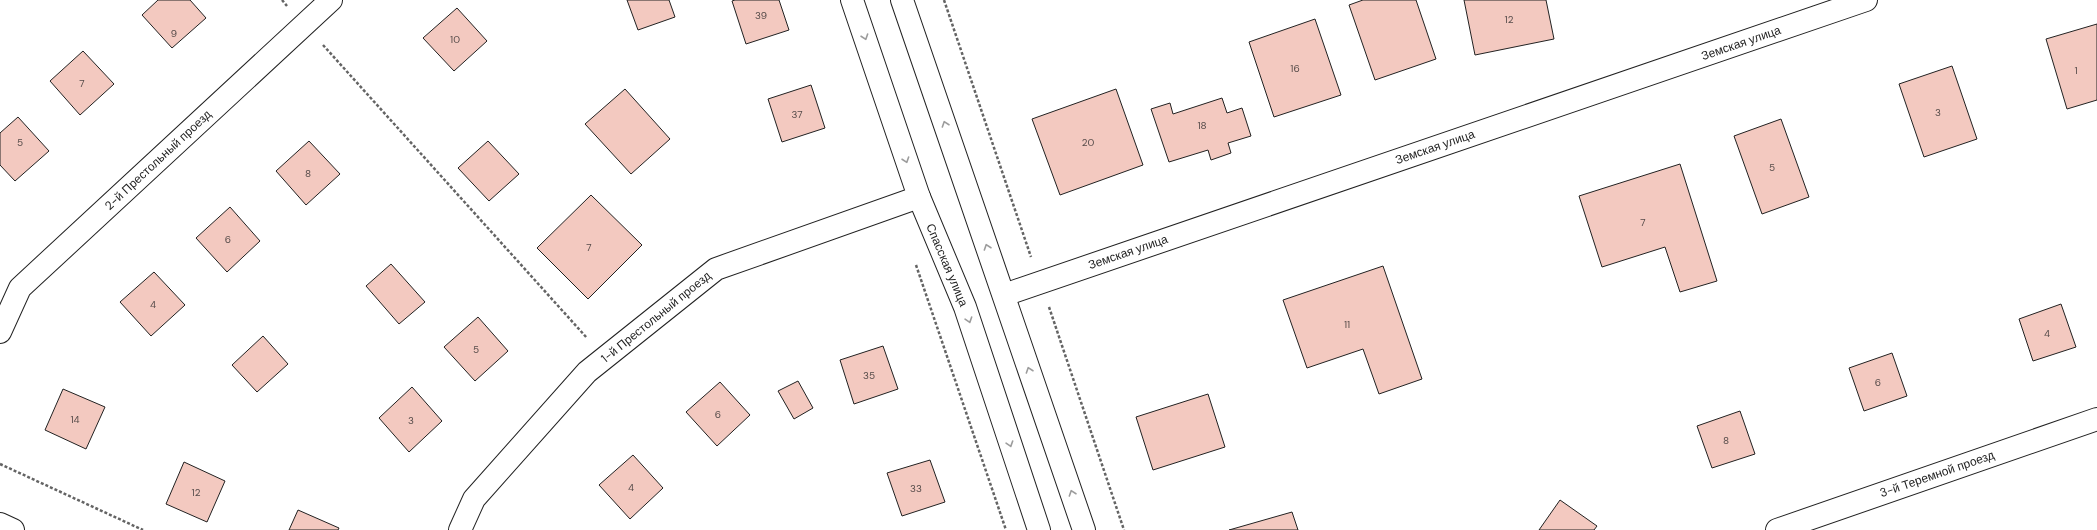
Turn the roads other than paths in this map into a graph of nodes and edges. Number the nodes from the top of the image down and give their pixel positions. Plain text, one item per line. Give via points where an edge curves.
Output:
1 (331, 0) edge
2 (852, 0) edge
3 (902, 0) edge
4 (1866, 0) edge
5 (919, 197) junction
6 (1004, 295) junction
7 (0, 332) edge
8 (2097, 419) edge
9 (0, 524) edge
10 (13, 530) edge
11 (460, 530) edge
12 (1039, 530) edge
13 (1084, 530) edge
14 (1777, 530) edge

1 - 7 street, 2-й Престольный проезд via 20,288
2 -> 5 street, Спасская улица
6 -> 3 street
4 - 6 street, Земская улица
5 - 11 street, 1-й Престольный проезд via 716,269 587,372 474,499
5 -> 12 street, Спасская улица via 965,307
13 -> 6 street
8 - 14 street, 3-й Теремной проезд
9 - 10 street

